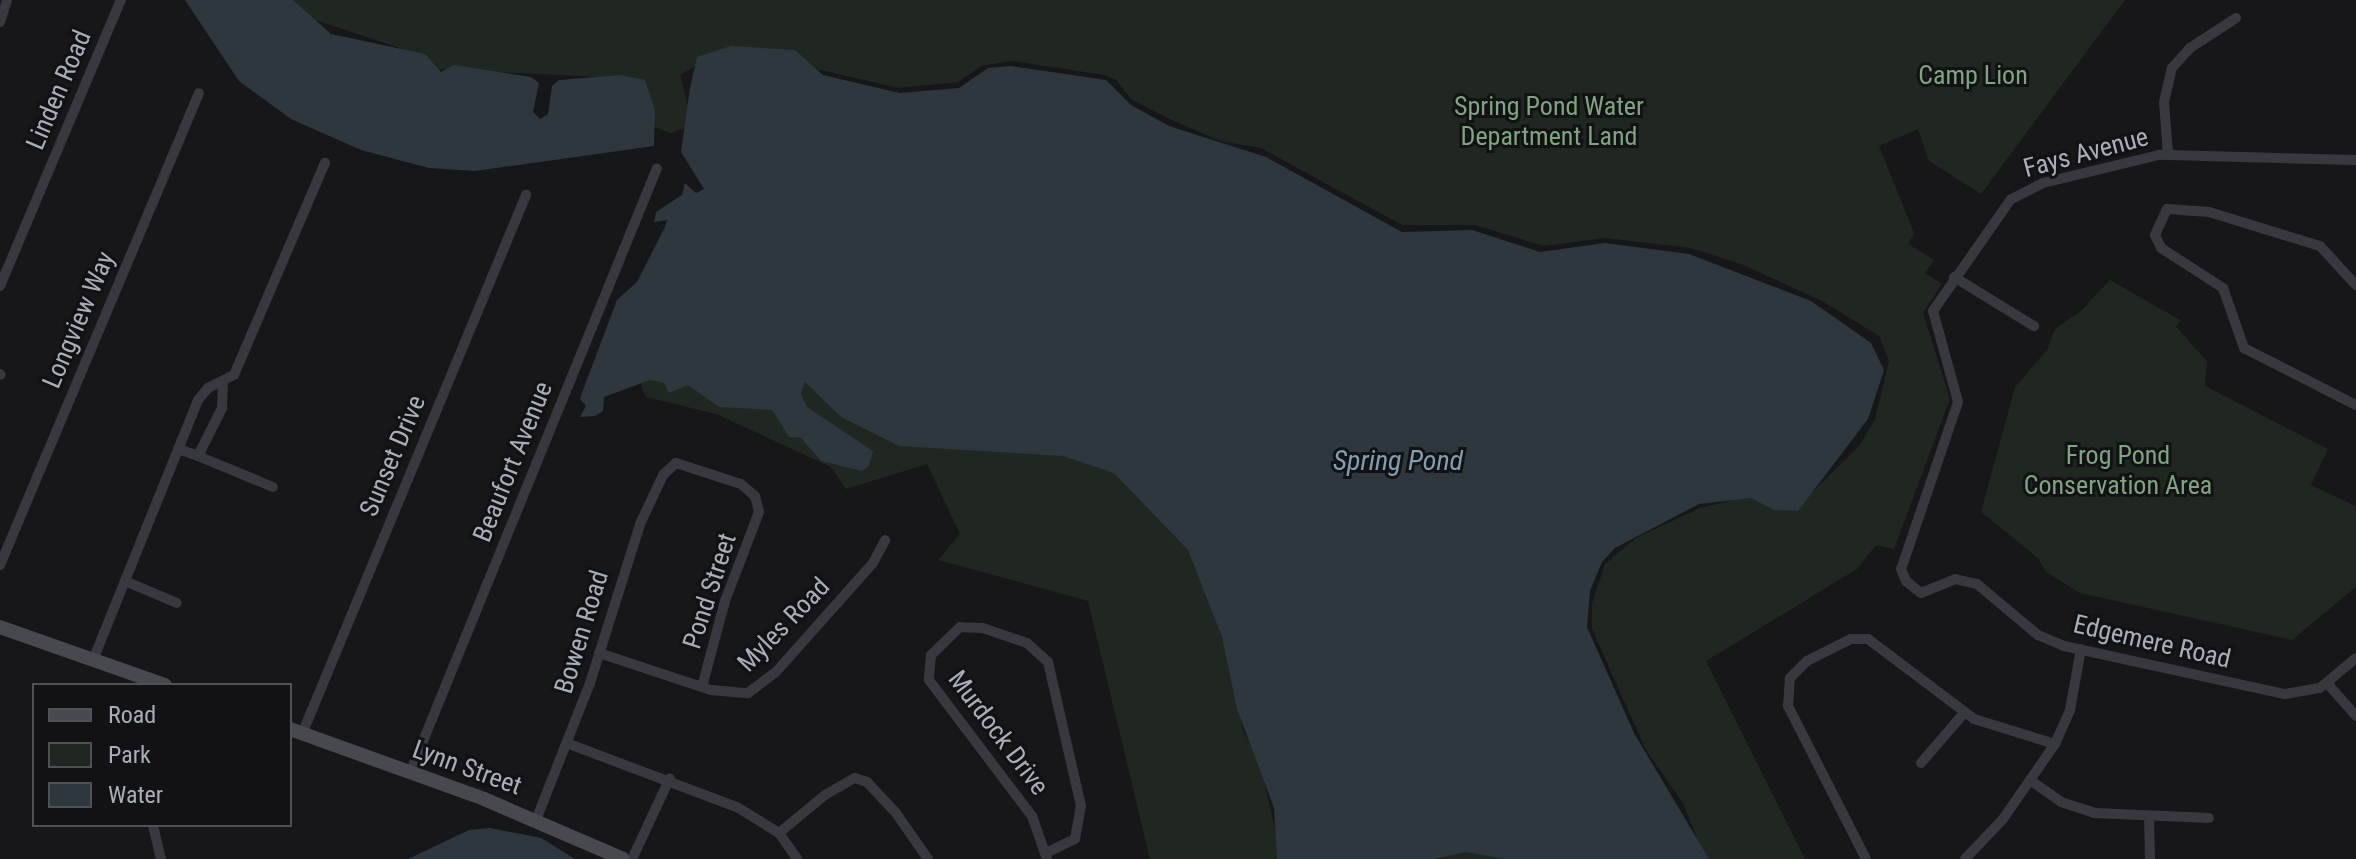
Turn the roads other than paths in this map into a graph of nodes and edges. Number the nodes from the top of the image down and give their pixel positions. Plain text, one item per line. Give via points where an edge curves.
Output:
1 (7, 0) edge
2 (121, 0) edge
3 (2236, 18) dead end
4 (0, 22) edge
5 (199, 93) dead end
6 (2168, 154) junction
7 (2356, 160) edge
8 (325, 163) dead end
9 (657, 168) dead end
10 (526, 195) dead end
11 (1954, 277) junction
12 (2356, 285) edge
13 (0, 286) edge
14 (2034, 326) dead end
15 (223, 384) junction
16 (2356, 405) edge
17 (178, 449) junction
18 (198, 456) junction
19 (676, 463) joint
20 (273, 487) dead end
21 (885, 540) dead end
22 (0, 565) edge
23 (125, 581) junction
24 (1906, 581) joint
25 (177, 603) dead end
26 (0, 627) edge
27 (2081, 649) junction
28 (599, 653) junction
29 (2356, 658) edge
30 (93, 660) junction
31 (159, 683) edge
32 (2327, 683) junction
33 (702, 687) junction
34 (1964, 713) junction
35 (2356, 716) edge
36 (296, 732) edge
37 (569, 744) junction
38 (2055, 744) junction
39 (1921, 763) dead end
40 (410, 773) junction
41 (670, 778) junction
42 (2030, 780) junction
43 (2149, 817) junction
44 (2209, 818) dead end
45 (536, 820) junction
46 (153, 827) edge
47 (779, 833) junction
48 (1046, 856) edge
49 (161, 859) edge
50 (623, 859) edge
51 (632, 859) edge
52 (797, 859) edge
53 (928, 859) edge
54 (1866, 859) edge
55 (1965, 859) edge
56 (2150, 859) edge

1 - 4 street
2 - 13 street, Linden Road
3 - 6 street via 2190,48 2172,68 2164,89
5 - 22 street, Longview Way
6 - 7 street, Fays Avenue
6 - 11 street, Fays Avenue via 2019,193 2003,207
8 - 15 street via 237,368
9 - 40 street, Beaufort Avenue
10 - 36 street, Sunset Drive
11 - 14 street
11 - 24 street, Fays Avenue via 1932,320 1958,402 1901,560
12 - 16 street via 2339,263 2310,241 2180,206 2167,209 2155,235 2161,248 2223,288 2244,348
15 - 17 street via 203,392
15 - 18 street via 222,408
17 - 18 street
17 - 23 street
18 - 20 street
19 - 28 street, Bowen Road via 663,475 640,524
19 - 33 street, Pond Street via 741,484 755,496 758,509
21 - 33 street, Myles Road via 873,563 756,689 739,694
23 - 25 street
23 - 30 street
24 - 27 street, Edgemere Road via 1921,593 1955,579 1977,584 2038,635
26 - 30 main road
27 - 32 street, Edgemere Road via 2285,694 2306,693
27 - 38 street via 2070,710
28 - 33 street, Myles Road
28 - 37 street, Bowen Road
29 - 32 street, Edgemere Road
30 - 31 main road
32 - 35 street
34 - 38 street
34 - 39 street
34 - 54 street via 1868,639 1837,644 1790,678 1786,695 1791,717
36 - 40 main road, Lynn Street
37 - 41 street
37 - 45 street, Bowen Road
38 - 42 street
40 - 45 main road, Lynn Street
41 - 47 street via 737,807
41 - 51 street
42 - 43 street via 2073,807
42 - 55 street
43 - 44 street
43 - 56 street
45 - 50 main road, Lynn Street
46 - 49 street
47 - 52 street
47 - 53 street via 855,778 867,782 896,813
48 - 48 street, Murdock Drive via 1032,816 929,680 931,655 960,627 983,628 1027,643 1048,662 1081,806 1075,839

